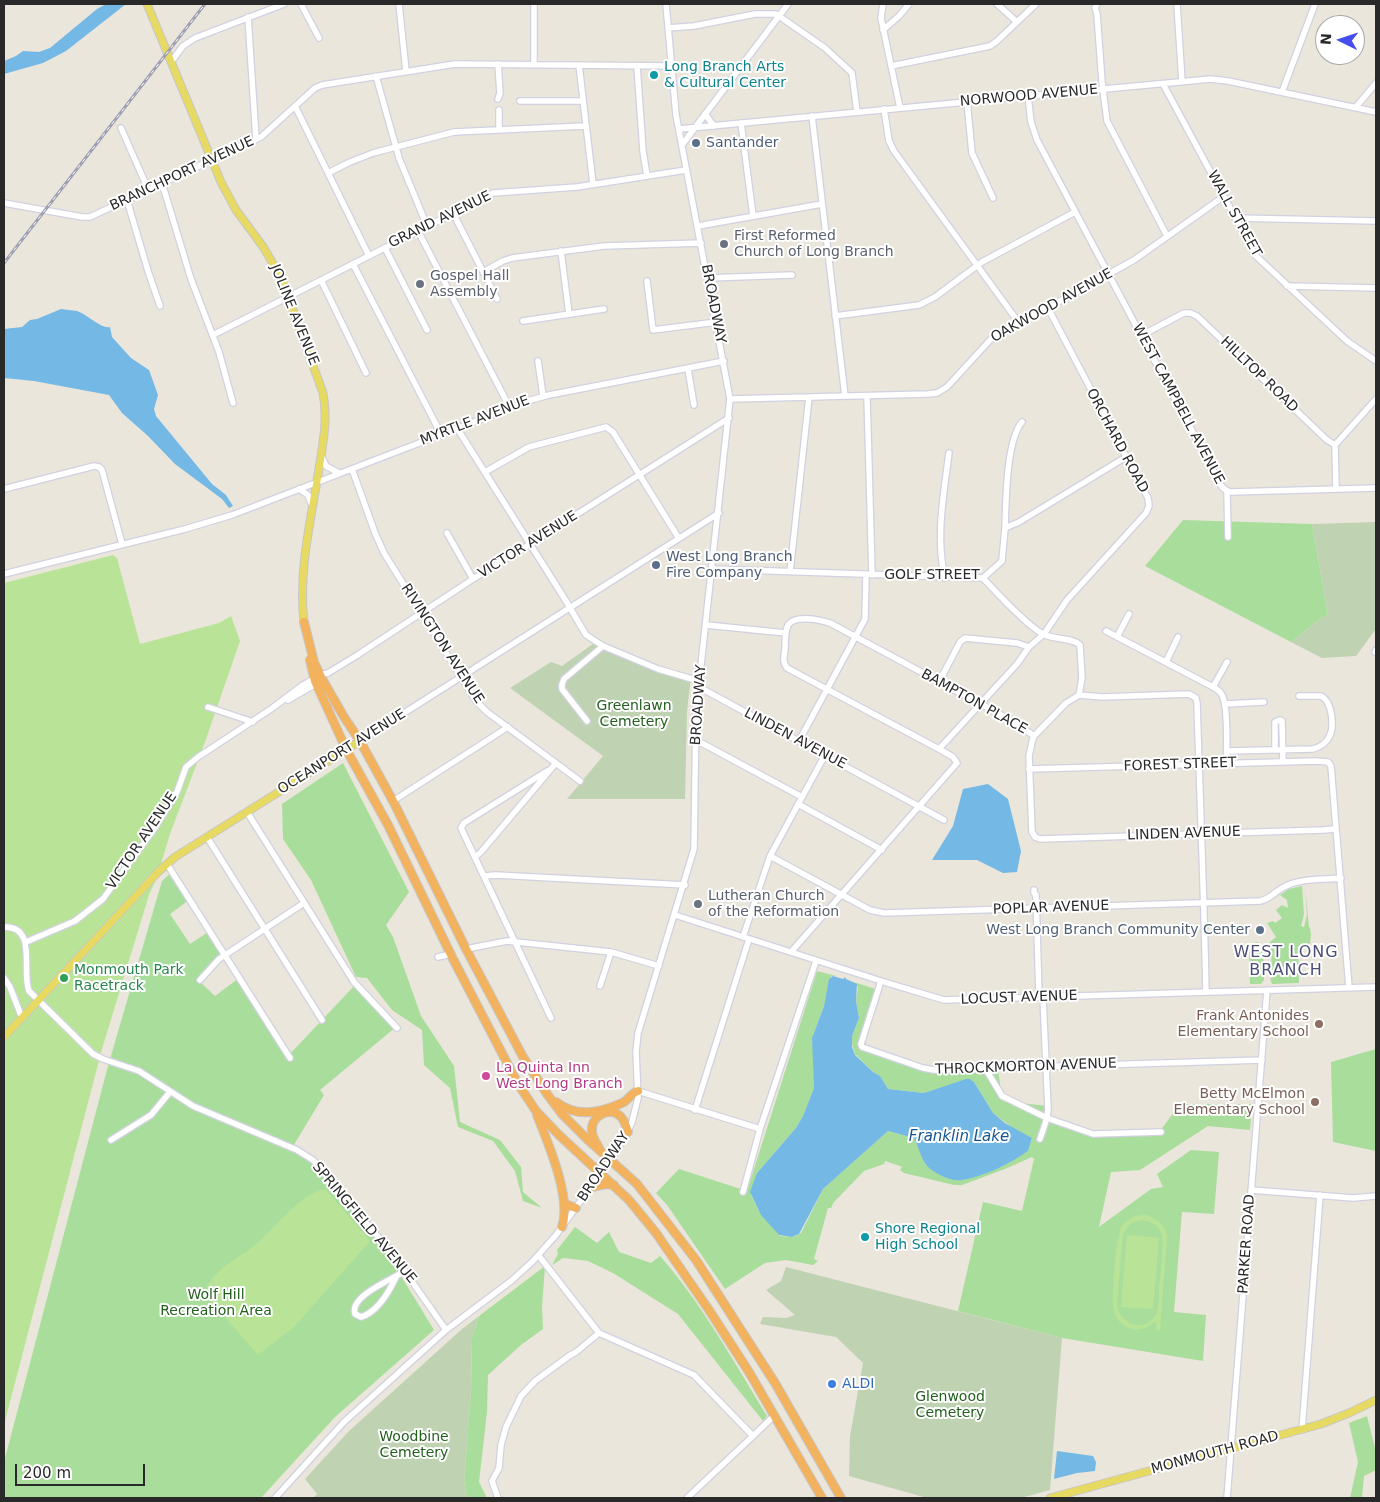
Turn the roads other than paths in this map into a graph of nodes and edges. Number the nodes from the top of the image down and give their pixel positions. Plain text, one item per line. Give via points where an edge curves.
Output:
1 (147, 4) edge
2 (284, 4) edge
3 (302, 4) edge
4 (399, 4) edge
5 (534, 4) edge
6 (666, 4) edge
7 (788, 4) edge
8 (883, 4) edge
9 (909, 4) edge
10 (998, 4) edge
11 (1036, 4) edge
12 (1088, 4) edge
13 (1177, 4) edge
14 (1315, 4) edge
15 (1096, 6) edge
16 (779, 16) junction
17 (248, 17) junction
18 (1017, 22) junction
19 (668, 28) junction
20 (883, 30) junction
21 (319, 38) dead end
22 (171, 62) junction
23 (498, 64) junction
24 (534, 64) junction
25 (579, 65) junction
26 (637, 66) junction
27 (672, 66) junction
28 (891, 66) junction
29 (406, 71) junction
30 (376, 76) junction
31 (1182, 82) junction
32 (1376, 83) edge
33 (1164, 84) junction
34 (1103, 89) junction
35 (1282, 92) junction
36 (1028, 96) junction
37 (498, 99) dead end
38 (520, 101) dead end
39 (583, 101) junction
40 (967, 101) junction
41 (296, 106) junction
42 (1356, 107) junction
43 (900, 108) junction
44 (884, 109) junction
45 (499, 110) dead end
46 (857, 112) junction
47 (1376, 112) edge
48 (705, 114) junction
49 (812, 116) junction
50 (741, 123) junction
51 (585, 126) junction
52 (714, 126) junction
53 (121, 128) dead end
54 (695, 128) junction
55 (679, 129) junction
56 (499, 130) junction
57 (256, 139) junction
58 (682, 145) junction
59 (396, 147) junction
60 (212, 160) junction
61 (686, 170) junction
62 (328, 173) junction
63 (647, 176) junction
64 (162, 183) junction
65 (593, 184) junction
66 (148, 189) junction
67 (1223, 197) junction
68 (993, 198) dead end
69 (127, 200) junction
70 (4, 203) edge
71 (822, 204) junction
72 (1075, 212) junction
73 (452, 214) junction
74 (753, 216) junction
75 (1235, 218) junction
76 (1376, 221) edge
77 (427, 226) junction
78 (698, 226) junction
79 (418, 231) junction
80 (1167, 236) junction
81 (701, 243) junction
82 (385, 248) junction
83 (561, 252) junction
84 (368, 256) junction
85 (353, 264) junction
86 (977, 266) junction
87 (483, 272) junction
88 (792, 275) dead end
89 (1109, 275) junction
90 (708, 278) junction
91 (321, 280) junction
92 (647, 280) dead end
93 (1288, 286) junction
94 (1376, 288) edge
95 (289, 296) junction
96 (496, 299) dead end
97 (160, 306) dead end
98 (1048, 308) junction
99 (604, 309) dead end
100 (569, 314) junction
101 (835, 316) junction
102 (522, 321) dead end
103 (717, 322) junction
104 (1019, 323) junction
105 (427, 330) dead end
106 (213, 335) junction
107 (1142, 335) junction
108 (538, 361) dead end
109 (724, 361) junction
110 (1376, 361) edge
111 (688, 369) junction
112 (366, 373) dead end
113 (544, 396) junction
114 (845, 396) junction
115 (867, 396) junction
116 (809, 397) junction
117 (730, 399) junction
118 (1376, 399) edge
119 (233, 403) dead end
120 (694, 405) dead end
121 (510, 408) junction
122 (729, 418) junction
123 (1022, 422) dead end
124 (457, 428) junction
125 (441, 434) junction
126 (1334, 445) junction
127 (949, 453) dead end
128 (321, 455) junction
129 (1126, 457) junction
130 (352, 469) junction
131 (485, 472) junction
132 (339, 473) junction
133 (639, 475) junction
134 (317, 481) junction
135 (1376, 488) edge
136 (4, 489) edge
137 (299, 489) junction
138 (1336, 489) junction
139 (1227, 491) junction
140 (312, 508) junction
141 (719, 513) junction
142 (1005, 528) junction
143 (447, 533) dead end
144 (1228, 537) dead end
145 (678, 538) junction
146 (122, 544) junction
147 (530, 544) junction
148 (712, 569) junction
149 (790, 572) junction
150 (4, 574) edge
151 (869, 575) junction
152 (945, 578) junction
153 (983, 578) junction
154 (473, 579) junction
155 (570, 607) junction
156 (421, 614) junction
157 (1129, 614) dead end
158 (304, 622) joint
159 (706, 625) junction
160 (1106, 631) dead end
161 (786, 634) junction
162 (1044, 634) junction
163 (856, 637) junction
164 (1117, 637) junction
165 (1178, 637) dead end
166 (603, 646) junction
167 (1029, 647) junction
168 (1166, 662) junction
169 (1228, 662) dead end
170 (461, 677) junction
171 (320, 678) junction
172 (939, 682) junction
173 (699, 684) junction
174 (1213, 687) junction
175 (827, 689) junction
176 (1079, 695) junction
177 (1299, 696) dead end
178 (1264, 702) dead end
179 (980, 704) junction
180 (1225, 704) junction
181 (208, 707) dead end
182 (255, 720) junction
183 (587, 720) dead end
184 (508, 727) junction
185 (1034, 736) junction
186 (696, 740) junction
187 (360, 741) junction
188 (799, 741) junction
189 (939, 748) junction
190 (346, 749) junction
191 (1283, 749) junction
192 (1227, 750) junction
193 (1276, 750) junction
194 (825, 755) junction
195 (1283, 762) junction
196 (556, 763) junction
197 (1199, 764) junction
198 (1226, 764) junction
199 (1030, 769) junction
200 (547, 772) junction
201 (580, 781) dead end
202 (802, 798) junction
203 (393, 801) junction
204 (798, 804) junction
205 (921, 806) junction
206 (247, 812) junction
207 (944, 820) dead end
208 (1336, 830) junction
209 (1202, 834) junction
210 (207, 837) junction
211 (882, 850) junction
212 (770, 856) junction
213 (475, 857) junction
214 (167, 864) junction
215 (484, 876) junction
216 (1341, 878) junction
217 (684, 885) junction
218 (1034, 890) dead end
219 (842, 895) junction
220 (304, 903) junction
221 (1204, 903) junction
222 (1036, 908) junction
223 (674, 915) junction
224 (4, 927) edge
225 (264, 929) junction
226 (746, 938) junction
227 (26, 942) junction
228 (515, 942) junction
229 (466, 949) junction
230 (611, 952) junction
231 (791, 952) junction
232 (451, 954) junction
233 (224, 955) junction
234 (438, 957) dead end
235 (816, 961) junction
236 (659, 966) junction
237 (4, 978) edge
238 (200, 980) dead end
239 (881, 981) junction
240 (600, 986) dead end
241 (1376, 987) edge
242 (1349, 988) junction
243 (1267, 990) junction
244 (1206, 992) junction
245 (1041, 997) junction
246 (38, 1001) junction
247 (22, 1018) junction
248 (551, 1018) dead end
249 (322, 1020) dead end
250 (396, 1028) dead end
251 (4, 1037) edge
252 (290, 1058) dead end
253 (1262, 1060) junction
254 (1046, 1066) junction
255 (985, 1068) junction
256 (638, 1091) junction
257 (170, 1092) junction
258 (550, 1098) junction
259 (695, 1110) junction
260 (536, 1111) junction
261 (1047, 1118) junction
262 (760, 1129) junction
263 (628, 1132) junction
264 (1161, 1132) dead end
265 (1040, 1138) dead end
266 (111, 1140) dead end
267 (601, 1152) junction
268 (611, 1160) junction
269 (601, 1174) junction
270 (614, 1185) junction
271 (592, 1187) junction
272 (1250, 1190) junction
273 (743, 1192) dead end
274 (1320, 1195) junction
275 (1376, 1196) edge
276 (565, 1204) junction
277 (576, 1208) junction
278 (562, 1227) junction
279 (539, 1256) junction
280 (405, 1271) junction
281 (396, 1277) junction
282 (446, 1330) junction
283 (599, 1332) junction
284 (1376, 1400) edge
285 (775, 1415) junction
286 (1302, 1430) junction
287 (753, 1436) junction
288 (1231, 1449) junction
289 (276, 1498) edge
290 (498, 1498) edge
291 (687, 1498) edge
292 (822, 1498) edge
293 (841, 1498) edge
294 (1050, 1498) edge
295 (1227, 1498) edge

1 - 22 main road, JOLINE AVENUE
2 - 17 street
3 - 21 street
4 - 29 street
5 - 24 street
6 - 19 street, BROADWAY
7 - 16 street
8 - 20 street
9 - 20 street
10 - 18 street
11 - 18 street
12 - 15 street
13 - 31 street
14 - 35 street
15 - 34 street
16 - 19 street via 755,14
16 - 46 street via 825,48 852,73
16 - 48 street
17 - 22 street via 188,42
17 - 57 street
18 - 28 street via 990,46
19 - 27 street, BROADWAY
20 - 28 street
22 - 60 main road, JOLINE AVENUE
23 - 24 street, BRANCHPORT AVENUE
23 - 29 street, BRANCHPORT AVENUE via 455,64
23 - 37 street
24 - 25 street, BRANCHPORT AVENUE
25 - 26 street, BRANCHPORT AVENUE
25 - 39 street
26 - 27 street, BRANCHPORT AVENUE
26 - 63 street
27 - 55 street, BROADWAY
28 - 43 street
29 - 30 street, BRANCHPORT AVENUE
30 - 41 street, BRANCHPORT AVENUE via 322,85
30 - 59 street
31 - 33 street, NORWOOD AVENUE
31 - 35 street, NORWOOD AVENUE via 1223,80
32 - 42 street
33 - 34 street, NORWOOD AVENUE
33 - 67 street, WALL STREET
34 - 36 street, NORWOOD AVENUE
34 - 80 street via 1109,126
35 - 42 street, NORWOOD AVENUE
36 - 40 street, NORWOOD AVENUE
36 - 72 street, WEST CAMPBELL AVENUE via 1034,133
38 - 39 street
39 - 51 street
40 - 43 street, NORWOOD AVENUE
40 - 68 street via 972,153
41 - 57 street, BRANCHPORT AVENUE
41 - 62 street
42 - 47 street, NORWOOD AVENUE
43 - 44 street, NORWOOD AVENUE
44 - 46 street, NORWOOD AVENUE
44 - 86 street via 894,152
45 - 56 street
46 - 49 street, NORWOOD AVENUE
48 - 52 street
48 - 54 street
49 - 50 street, NORWOOD AVENUE
49 - 71 street
50 - 52 street, NORWOOD AVENUE
50 - 74 street
51 - 56 street
51 - 65 street
52 - 54 street, NORWOOD AVENUE
53 - 66 street
54 - 55 street, NORWOOD AVENUE
54 - 58 street
55 - 58 street, BROADWAY
56 - 59 street via 454,132
57 - 60 street, BRANCHPORT AVENUE
58 - 61 street, BROADWAY
59 - 62 street
59 - 77 street
60 - 64 street, BRANCHPORT AVENUE
60 - 95 main road, JOLINE AVENUE via 229,198 272,261
61 - 63 street, GRAND AVENUE
61 - 78 street, BROADWAY
62 - 84 street
63 - 65 street, GRAND AVENUE
64 - 66 street, BRANCHPORT AVENUE
64 - 106 street via 188,270
65 - 73 street, GRAND AVENUE via 493,193
66 - 69 street, BRANCHPORT AVENUE
67 - 75 street, WALL STREET
67 - 80 street, OAKWOOD AVENUE
69 - 70 street, BRANCHPORT AVENUE via 87,218
69 - 97 street
71 - 74 street
71 - 101 street
72 - 86 street
72 - 89 street, WEST CAMPBELL AVENUE
73 - 77 street, GRAND AVENUE
73 - 87 street
74 - 78 street
75 - 76 street
75 - 93 street, WALL STREET via 1256,256
77 - 79 street, GRAND AVENUE
78 - 81 street, BROADWAY
79 - 82 street, GRAND AVENUE
79 - 121 street
80 - 89 street, OAKWOOD AVENUE
81 - 83 street via 604,246
81 - 90 street, BROADWAY
82 - 84 street, GRAND AVENUE
82 - 105 street
83 - 87 street via 509,258
83 - 100 street
84 - 85 street, GRAND AVENUE
85 - 91 street, GRAND AVENUE
85 - 125 street
86 - 101 street via 920,305
86 - 104 street
87 - 96 street
88 - 90 street
89 - 98 street, OAKWOOD AVENUE
89 - 107 street, WEST CAMPBELL AVENUE
90 - 103 street, BROADWAY
91 - 95 street, GRAND AVENUE
91 - 112 street
92 - 103 street via 653,330
93 - 94 street
93 - 110 street, WALL STREET via 1348,341
95 - 106 street, GRAND AVENUE
95 - 128 main road, JOLINE AVENUE via 323,393 326,419
98 - 104 street, OAKWOOD AVENUE
98 - 129 street, ORCHARD ROAD
99 - 100 street
100 - 102 street
101 - 114 street
103 - 109 street, BROADWAY
104 - 115 street, OAKWOOD AVENUE via 988,341 950,384 937,393
106 - 119 street
107 - 126 street, HILLTOP ROAD via 1184,313 1195,314
107 - 139 street, WEST CAMPBELL AVENUE
108 - 113 street
109 - 111 street, MYRTLE AVENUE
109 - 117 street, BROADWAY
111 - 113 street, MYRTLE AVENUE
111 - 120 street
113 - 121 street, MYRTLE AVENUE
114 - 115 street, OAKWOOD AVENUE
114 - 116 street, OAKWOOD AVENUE
115 - 151 street
116 - 117 street, OAKWOOD AVENUE
116 - 149 street
117 - 122 street, BROADWAY
118 - 126 street
121 - 124 street, MYRTLE AVENUE
122 - 133 street, VICTOR AVENUE
122 - 141 street, BROADWAY
123 - 142 street, GOLF STREET via 1017,430 1008,470
124 - 125 street, MYRTLE AVENUE
124 - 131 street, LINDEN AVENUE
125 - 130 street, MYRTLE AVENUE
126 - 138 street
127 - 152 street via 941,528
128 - 132 street via 328,468
128 - 134 main road, JOLINE AVENUE
129 - 142 street
129 - 162 street, ORCHARD ROAD via 1148,498 1148,510 1067,600
130 - 132 street, MYRTLE AVENUE
130 - 156 street, RIVINGTON AVENUE via 381,547
131 - 133 street via 529,446 602,427 613,432
131 - 147 street, LINDEN AVENUE
132 - 134 street, MYRTLE AVENUE
133 - 145 street
133 - 147 street, VICTOR AVENUE
134 - 137 street, MYRTLE AVENUE
134 - 140 main road, JOLINE AVENUE
135 - 138 street
136 - 146 street via 99,467
137 - 140 street via 308,495
137 - 146 street, MYRTLE AVENUE via 235,514
138 - 139 street
139 - 144 street, WEST CAMPBELL AVENUE
140 - 158 main road, JOLINE AVENUE via 302,580
141 - 145 street, OCEANPORT AVENUE
141 - 148 street, BROADWAY
142 - 153 street, GOLF STREET via 1002,561
143 - 154 street
145 - 155 street, OCEANPORT AVENUE
146 - 150 street, MYRTLE AVENUE
147 - 154 street, VICTOR AVENUE
147 - 155 street, LINDEN AVENUE
148 - 149 street, GOLF STREET
148 - 159 street, BROADWAY
149 - 151 street, GOLF STREET
151 - 152 street, GOLF STREET
151 - 163 street via 865,619
152 - 153 street, GOLF STREET
153 - 162 street
154 - 156 street, VICTOR AVENUE
155 - 166 street, LINDEN AVENUE via 586,635
155 - 170 street, OCEANPORT AVENUE
156 - 170 street, RIVINGTON AVENUE
156 - 171 street, VICTOR AVENUE
157 - 164 street
158 - 171 highway
159 - 161 street
159 - 173 street, BROADWAY
160 - 164 street
161 - 163 street, BAMPTON PLACE via 787,627 794,620 812,619 830,623
161 - 175 street via 784,664
162 - 167 street, ORCHARD ROAD
162 - 176 street via 1080,645 1082,678
163 - 172 street, BAMPTON PLACE
163 - 175 street
164 - 168 street
165 - 168 street
166 - 173 street, LINDEN AVENUE
166 - 183 street via 562,684
167 - 172 street via 965,638
167 - 179 street, ORCHARD ROAD
168 - 174 street
169 - 174 street
170 - 184 street, RIVINGTON AVENUE via 480,706
170 - 187 street, OCEANPORT AVENUE
171 - 182 street, VICTOR AVENUE
171 - 187 highway
171 - 190 highway
172 - 179 street, BAMPTON PLACE
173 - 186 street, BROADWAY
173 - 188 street, LINDEN AVENUE
174 - 180 street via 1221,692
175 - 188 street
175 - 189 street
176 - 185 street, BAMPTON PLACE
176 - 197 street via 1194,696
177 - 191 street via 1318,695 1326,699 1330,710 1330,734 1317,748
178 - 180 street
179 - 185 street, BAMPTON PLACE
179 - 189 street, ORCHARD ROAD
180 - 192 street
181 - 182 street
182 - 227 street, VICTOR AVENUE via 186,767 177,792 154,829 103,899 75,921
184 - 196 street, RIVINGTON AVENUE
184 - 203 street
185 - 199 street via 1030,748
186 - 202 street
186 - 217 street, BROADWAY via 695,845
187 - 190 main road, OCEANPORT AVENUE
187 - 203 highway
188 - 194 street, LINDEN AVENUE
189 - 205 street via 956,762
190 - 206 main road, OCEANPORT AVENUE
190 - 232 highway via 388,825
191 - 193 street
191 - 193 street via 1280,720 1275,722
191 - 195 street
192 - 193 street
192 - 198 street
194 - 202 street
194 - 205 street, LINDEN AVENUE
195 - 198 street, FOREST STREET
195 - 208 street, FOREST STREET via 1329,763
196 - 200 street
196 - 201 street, RIVINGTON AVENUE
197 - 198 street, FOREST STREET
197 - 199 street, FOREST STREET
197 - 209 street
199 - 209 street, LINDEN AVENUE via 1033,835 1040,839
200 - 213 street
200 - 213 street via 462,826
202 - 204 street
203 - 229 highway
204 - 211 street
204 - 212 street
205 - 207 street, LINDEN AVENUE
205 - 211 street
206 - 210 main road, OCEANPORT AVENUE
206 - 220 street
208 - 209 street, LINDEN AVENUE
208 - 216 street
209 - 221 street
210 - 214 main road, OCEANPORT AVENUE
210 - 225 street
211 - 219 street
212 - 219 street, POPLAR AVENUE
212 - 226 street
213 - 215 street
214 - 233 street
214 - 246 main road, OCEANPORT AVENUE
215 - 217 street
215 - 228 street
216 - 221 street, POPLAR AVENUE via 1292,884 1263,901
216 - 242 street
217 - 223 street, BROADWAY
218 - 222 street
219 - 222 street, POPLAR AVENUE via 884,914
219 - 231 street
220 - 225 street
220 - 250 street via 354,982
221 - 222 street, POPLAR AVENUE
221 - 244 street
222 - 245 street
223 - 226 street, LOCUST AVENUE
223 - 236 street, BROADWAY
224 - 227 street via 18,929
225 - 233 street
225 - 249 street
226 - 231 street, LOCUST AVENUE
226 - 259 street
227 - 246 street, SPRINGFIELD AVENUE via 26,984
228 - 229 street
228 - 230 street
228 - 248 street
229 - 258 highway via 512,1039
230 - 236 street
230 - 240 street
231 - 235 street, LOCUST AVENUE
232 - 234 street
232 - 260 highway via 504,1059
233 - 238 street
233 - 252 street
235 - 239 street, LOCUST AVENUE
235 - 262 street
236 - 256 street, BROADWAY via 637,1040
237 - 247 street
239 - 245 street, LOCUST AVENUE via 944,1000
239 - 255 street, THROCKMORTON AVENUE via 862,1047 930,1070
241 - 242 street, LOCUST AVENUE
242 - 243 street, LOCUST AVENUE
243 - 244 street, LOCUST AVENUE
243 - 253 street, PARKER ROAD
244 - 245 street, LOCUST AVENUE
245 - 254 street
246 - 247 main road, OCEANPORT AVENUE
246 - 257 street, SPRINGFIELD AVENUE via 93,1054 139,1071
247 - 251 main road, OCEANPORT AVENUE
253 - 254 street, THROCKMORTON AVENUE
253 - 272 street, PARKER ROAD
254 - 255 street, THROCKMORTON AVENUE
254 - 261 street
255 - 261 street via 1002,1096
256 - 258 highway via 623,1102 583,1113 568,1110
256 - 259 street
256 - 263 street, BROADWAY via 637,1106
257 - 266 street via 151,1115
257 - 280 street, SPRINGFIELD AVENUE via 193,1106 306,1155
258 - 267 highway via 568,1121
259 - 262 street
260 - 269 highway
260 - 276 highway via 553,1156
261 - 264 street via 1093,1134
261 - 265 street
262 - 273 street
263 - 267 highway via 622,1118 616,1114 605,1113 597,1117 592,1124 592,1132
263 - 268 street, BROADWAY
267 - 268 highway
268 - 269 street, BROADWAY
268 - 293 highway via 641,1190 714,1287 775,1383
269 - 270 highway
269 - 271 street, BROADWAY
270 - 271 highway
270 - 285 highway via 642,1215 673,1258
271 - 277 street, BROADWAY
272 - 274 street
272 - 288 street, PARKER ROAD
274 - 275 street
274 - 286 street
276 - 277 highway
276 - 278 highway
277 - 278 street, BROADWAY
278 - 279 street, BROADWAY
279 - 282 street, BROADWAY
279 - 283 street
280 - 281 street
280 - 282 street, SPRINGFIELD AVENUE
281 - 281 street via 358,1300 355,1314 361,1317 372,1310
282 - 289 street, BROADWAY via 344,1422
283 - 287 street via 694,1375
283 - 290 street via 521,1396 506,1426 499,1468 492,1481
284 - 286 main road, MONMOUTH ROAD
285 - 287 street
285 - 292 highway
286 - 288 main road, MONMOUTH ROAD
287 - 291 street
288 - 294 main road, MONMOUTH ROAD
288 - 295 street, PARKER ROAD

